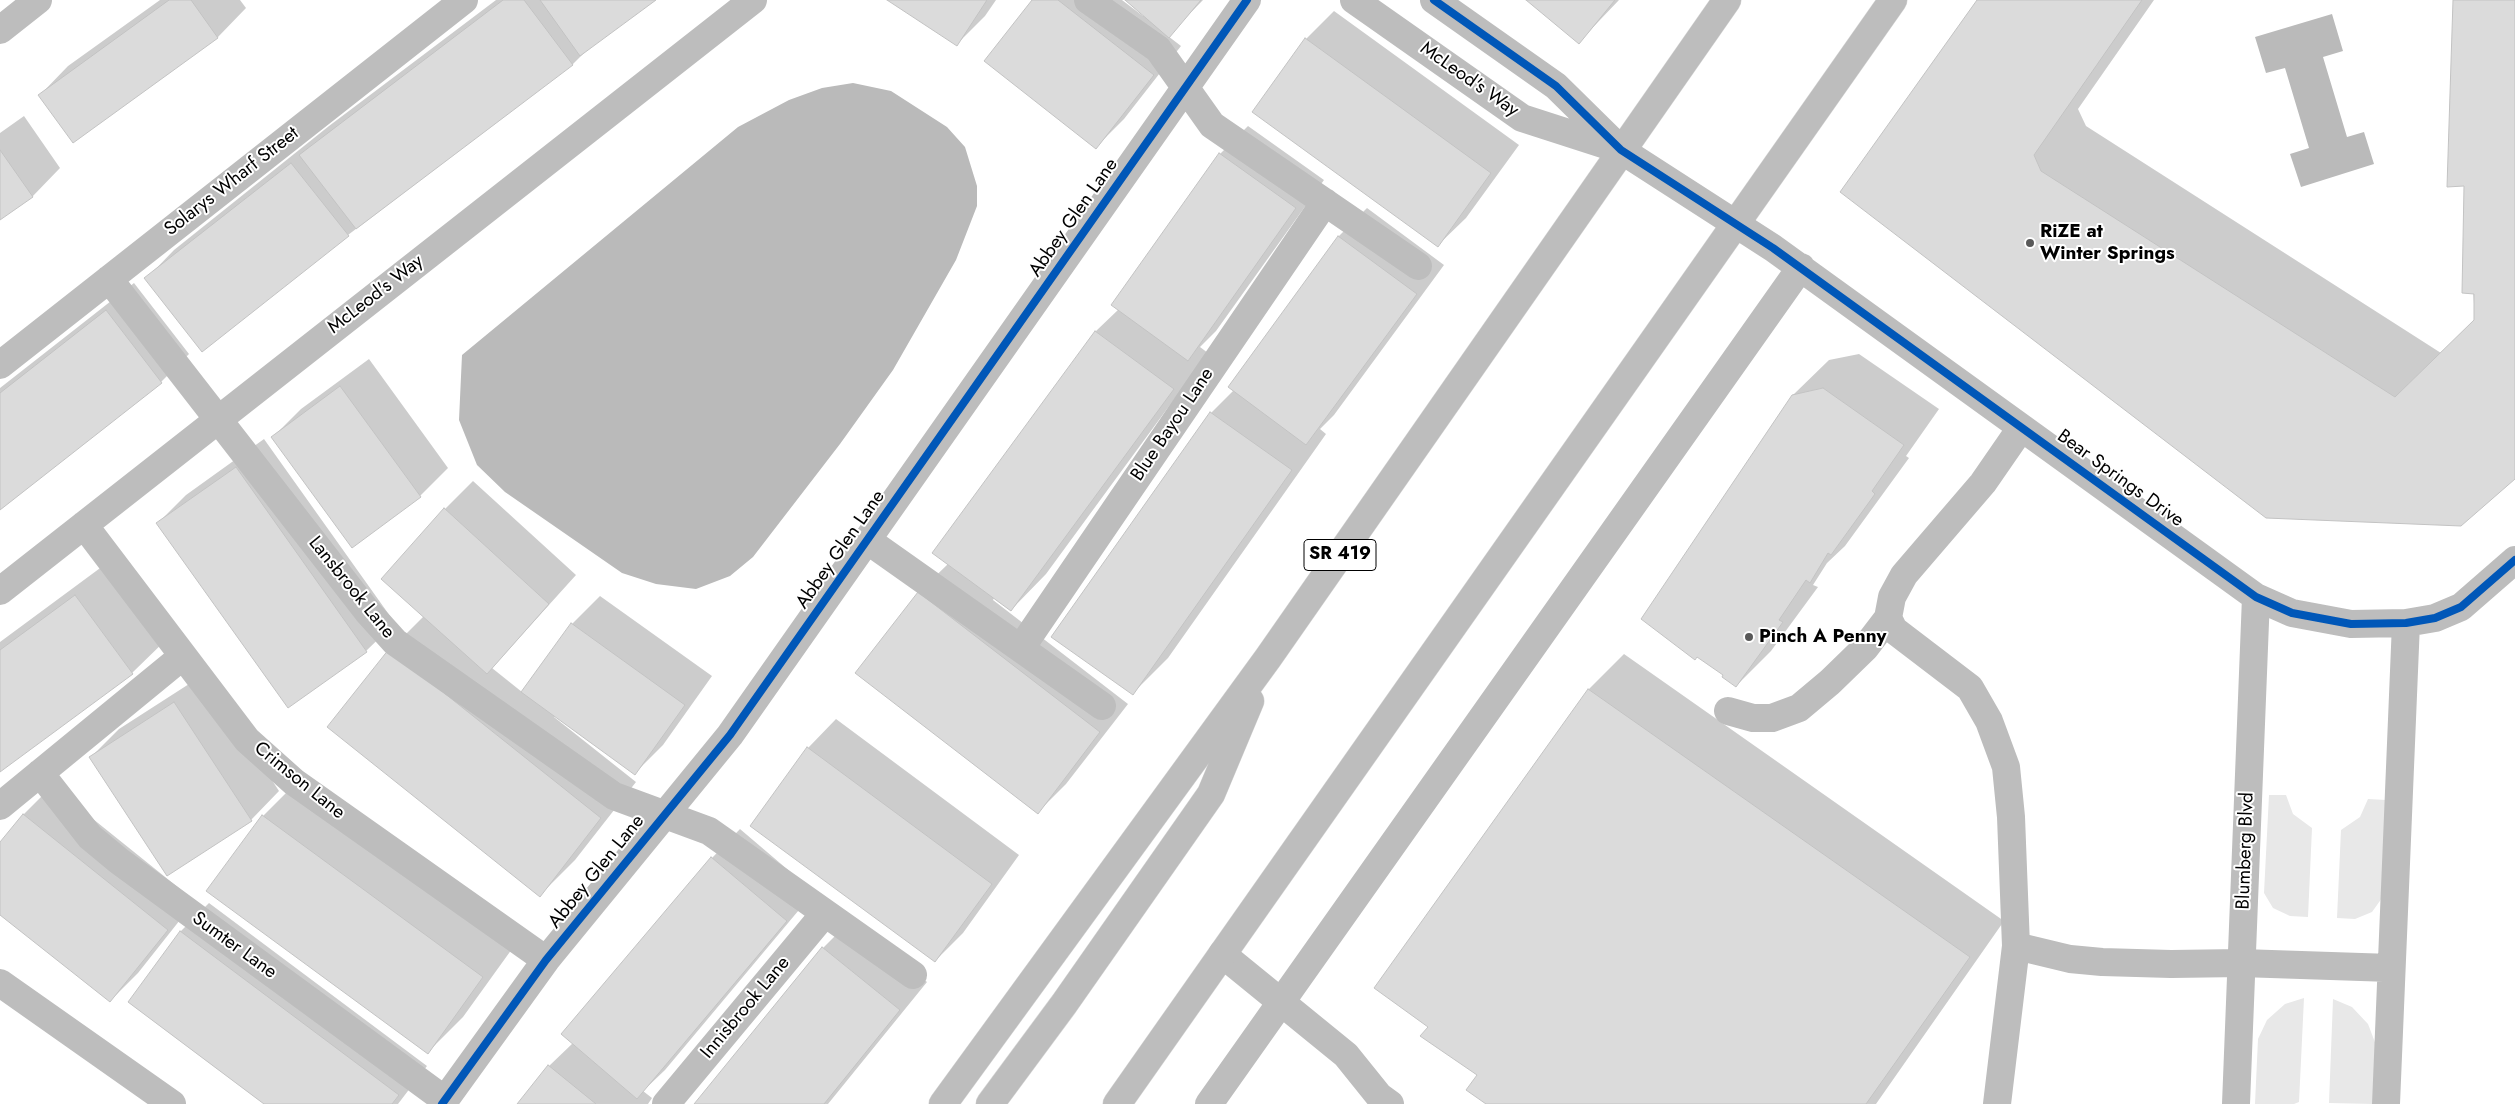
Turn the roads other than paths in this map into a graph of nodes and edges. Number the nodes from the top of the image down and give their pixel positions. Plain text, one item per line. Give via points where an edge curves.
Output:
1 (38, 0) edge
2 (464, 0) edge
3 (753, 0) edge
4 (1088, 0) edge
5 (1247, 0) edge
6 (1354, 0) edge
7 (1434, 0) edge
8 (1727, 0) edge
9 (1894, 0) edge
10 (0, 30) edge
11 (1186, 88) junction
12 (1621, 150) junction
13 (1325, 202) junction
14 (1736, 222) junction
15 (1418, 266) dead end
16 (1801, 268) junction
17 (109, 279) junction
18 (0, 365) edge
19 (218, 420) junction
20 (2021, 428) junction
21 (84, 525) junction
22 (867, 540) junction
23 (2515, 560) edge
24 (0, 591) edge
25 (2256, 597) junction
26 (1888, 618) junction
27 (2406, 623) junction
28 (1021, 648) junction
29 (184, 656) junction
30 (1268, 658) junction
31 (1102, 706) dead end
32 (1728, 712) dead end
33 (40, 773) junction
34 (0, 806) edge
35 (665, 815) junction
36 (825, 913) junction
37 (2016, 946) junction
38 (1222, 954) junction
39 (546, 960) junction
40 (2242, 963) junction
41 (2391, 968) junction
42 (913, 975) dead end
43 (0, 983) edge
44 (1281, 1002) junction
45 (444, 1102) edge
46 (172, 1104) edge
47 (666, 1104) edge
48 (943, 1104) edge
49 (990, 1104) edge
50 (1117, 1104) edge
51 (1209, 1104) edge
52 (1390, 1104) edge
53 (1997, 1104) edge
54 (2236, 1104) edge
55 (2386, 1104) edge

1 - 10 street
2 - 17 street, Solarys Wharf Street
3 - 19 street, McLeod's Way
4 - 11 street via 1158,49
5 - 11 street, Abbey Glen Lane
6 - 12 street, McLeod's Way via 1522,118
7 - 12 street via 1556,86
8 - 12 street, SR 419
9 - 14 street
11 - 13 street via 1212,125
11 - 22 street, Abbey Glen Lane
12 - 14 street, Bear Springs Drive
12 - 30 street, SR 419
13 - 15 street
13 - 28 street, Blue Bayou Lane
14 - 16 street, Bear Springs Drive
14 - 38 street
16 - 20 street, Bear Springs Drive
16 - 44 street
17 - 18 street, Solarys Wharf Street
17 - 19 street, Lansbrook Lane
19 - 21 street, McLeod's Way
19 - 35 street, Lansbrook Lane via 367,611 395,642 614,796
20 - 25 street, Bear Springs Drive
20 - 26 street via 1983,483 1904,575 1892,596
21 - 24 street, McLeod's Way
21 - 29 street, Crimson Lane
22 - 28 street
22 - 35 street, Abbey Glen Lane via 730,735
23 - 27 street, Bear Springs Drive via 2461,607 2435,618
25 - 27 street, Bear Springs Drive via 2292,613 2351,624
25 - 40 street, Blumberg Blvd
26 - 32 street via 1865,648 1799,708 1772,718 1752,718
26 - 37 street via 1894,630 1970,688 1990,721 2006,767
27 - 41 street
28 - 31 street
29 - 33 street
29 - 39 street, Crimson Lane via 247,740 294,782
30 - 48 street, SR 419
30 - 49 street via 1211,794
33 - 34 street
33 - 45 street, Sumter Lane via 90,837 119,862
35 - 36 street via 709,831
35 - 39 street, Abbey Glen Lane
36 - 42 street
36 - 47 street, Innisbrook Lane
37 - 40 street via 2070,959 2102,962
37 - 53 street
38 - 44 street
38 - 50 street
39 - 45 street, Abbey Glen Lane
40 - 41 street
40 - 54 street, Blumberg Blvd
41 - 55 street
43 - 46 street
44 - 51 street
44 - 52 street via 1346,1054 1379,1096

